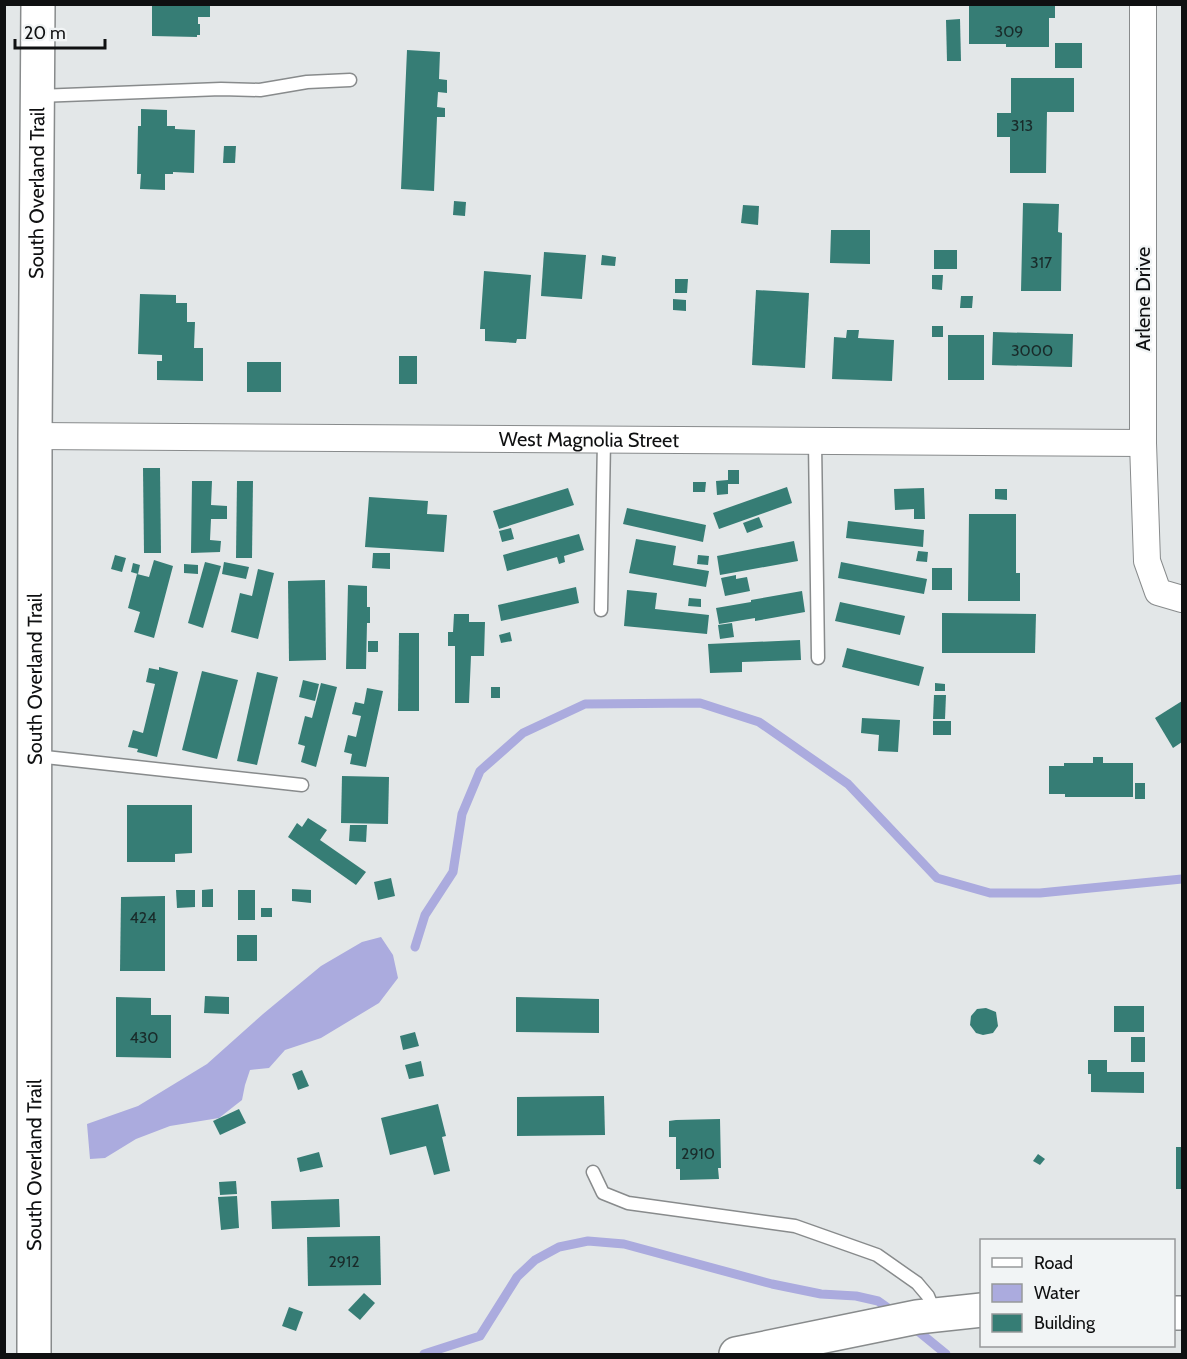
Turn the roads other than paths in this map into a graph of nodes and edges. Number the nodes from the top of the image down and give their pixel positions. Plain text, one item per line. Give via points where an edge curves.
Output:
1 (38, 4) edge
2 (1143, 4) edge
3 (350, 80) dead end
4 (37, 96) junction
5 (35, 436) junction
6 (604, 440) junction
7 (815, 441) junction
8 (1143, 443) junction
9 (1182, 599) edge
10 (601, 610) dead end
11 (818, 658) dead end
12 (35, 756) junction
13 (302, 785) dead end
14 (593, 1172) dead end
15 (980, 1310) edge
16 (926, 1316) junction
17 (34, 1354) edge
18 (736, 1354) edge

1 - 4 main road, South Overland Trail
2 - 8 street, Arlene Drive
3 - 4 lane via 260,90
4 - 5 main road, South Overland Trail
5 - 6 street, West Magnolia Street
5 - 12 main road, South Overland Trail
6 - 7 street, West Magnolia Street
6 - 10 lane
7 - 8 street, West Magnolia Street
7 - 11 lane
8 - 9 street, Arlene Drive via 1147,561 1158,592
12 - 13 lane
12 - 17 main road, South Overland Trail
14 - 16 lane via 603,1193 628,1203 795,1226 877,1255 928,1296
15 - 16 main road
16 - 18 main road

